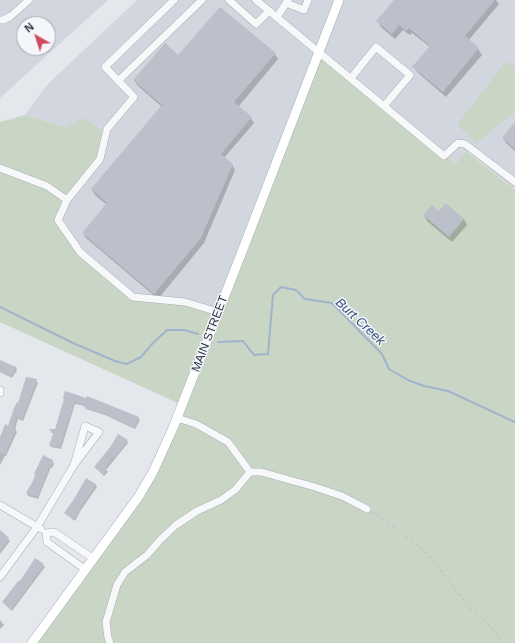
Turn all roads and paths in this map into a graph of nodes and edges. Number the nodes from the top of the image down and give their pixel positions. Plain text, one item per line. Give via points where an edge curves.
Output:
1 (29, 0) edge
2 (174, 0) edge
3 (202, 0) edge
4 (228, 0) edge
5 (256, 0) edge
6 (308, 0) edge
7 (339, 0) edge
8 (287, 2) edge
9 (269, 11) junction
10 (277, 17) junction
11 (0, 20) edge
12 (319, 51) junction
13 (351, 78) junction
14 (118, 80) junction
15 (384, 106) junction
16 (0, 168) edge
17 (515, 182) edge
18 (68, 200) junction
19 (218, 312) junction
20 (177, 418) junction
21 (74, 465) junction
22 (250, 472) junction
23 (0, 504) edge
24 (367, 509) joint
25 (37, 527) junction
26 (46, 533) junction
27 (94, 559) junction
28 (86, 570) junction
29 (0, 577) edge
30 (32, 643) edge
31 (110, 643) edge
32 (502, 643) edge

1 - 11 street via 11,16
2 - 14 street via 105,67
3 - 14 street
4 - 9 street via 256,24
5 - 9 street
6 - 8 street via 304,10
7 - 12 main road, MAIN STREET
8 - 10 street
9 - 10 street
10 - 12 street
12 - 13 street
12 - 19 main road, MAIN STREET
13 - 15 street
13 - 15 street via 376,47 410,75
14 - 18 street via 134,97 107,128 100,159
15 - 17 street via 444,156 458,144 465,144
16 - 18 street via 47,186
18 - 19 street via 58,220 66,233 80,252 133,297 185,302
19 - 20 main road, MAIN STREET
20 - 22 street via 196,424 228,442
20 - 27 main road, MAIN STREET via 153,472 139,496
21 - 21 street via 91,443 99,432 85,426
21 - 25 street
22 - 24 street via 260,472 315,487 342,496
22 - 31 street via 235,490 176,525 148,555 125,572 117,585 106,622
23 - 25 street
24 - 32 path via 427,553 469,607 492,628
25 - 26 street
25 - 29 street
26 - 27 street via 54,532
26 - 28 street via 47,542
27 - 28 main road, MAIN STREET
28 - 30 main road, MAIN STREET

